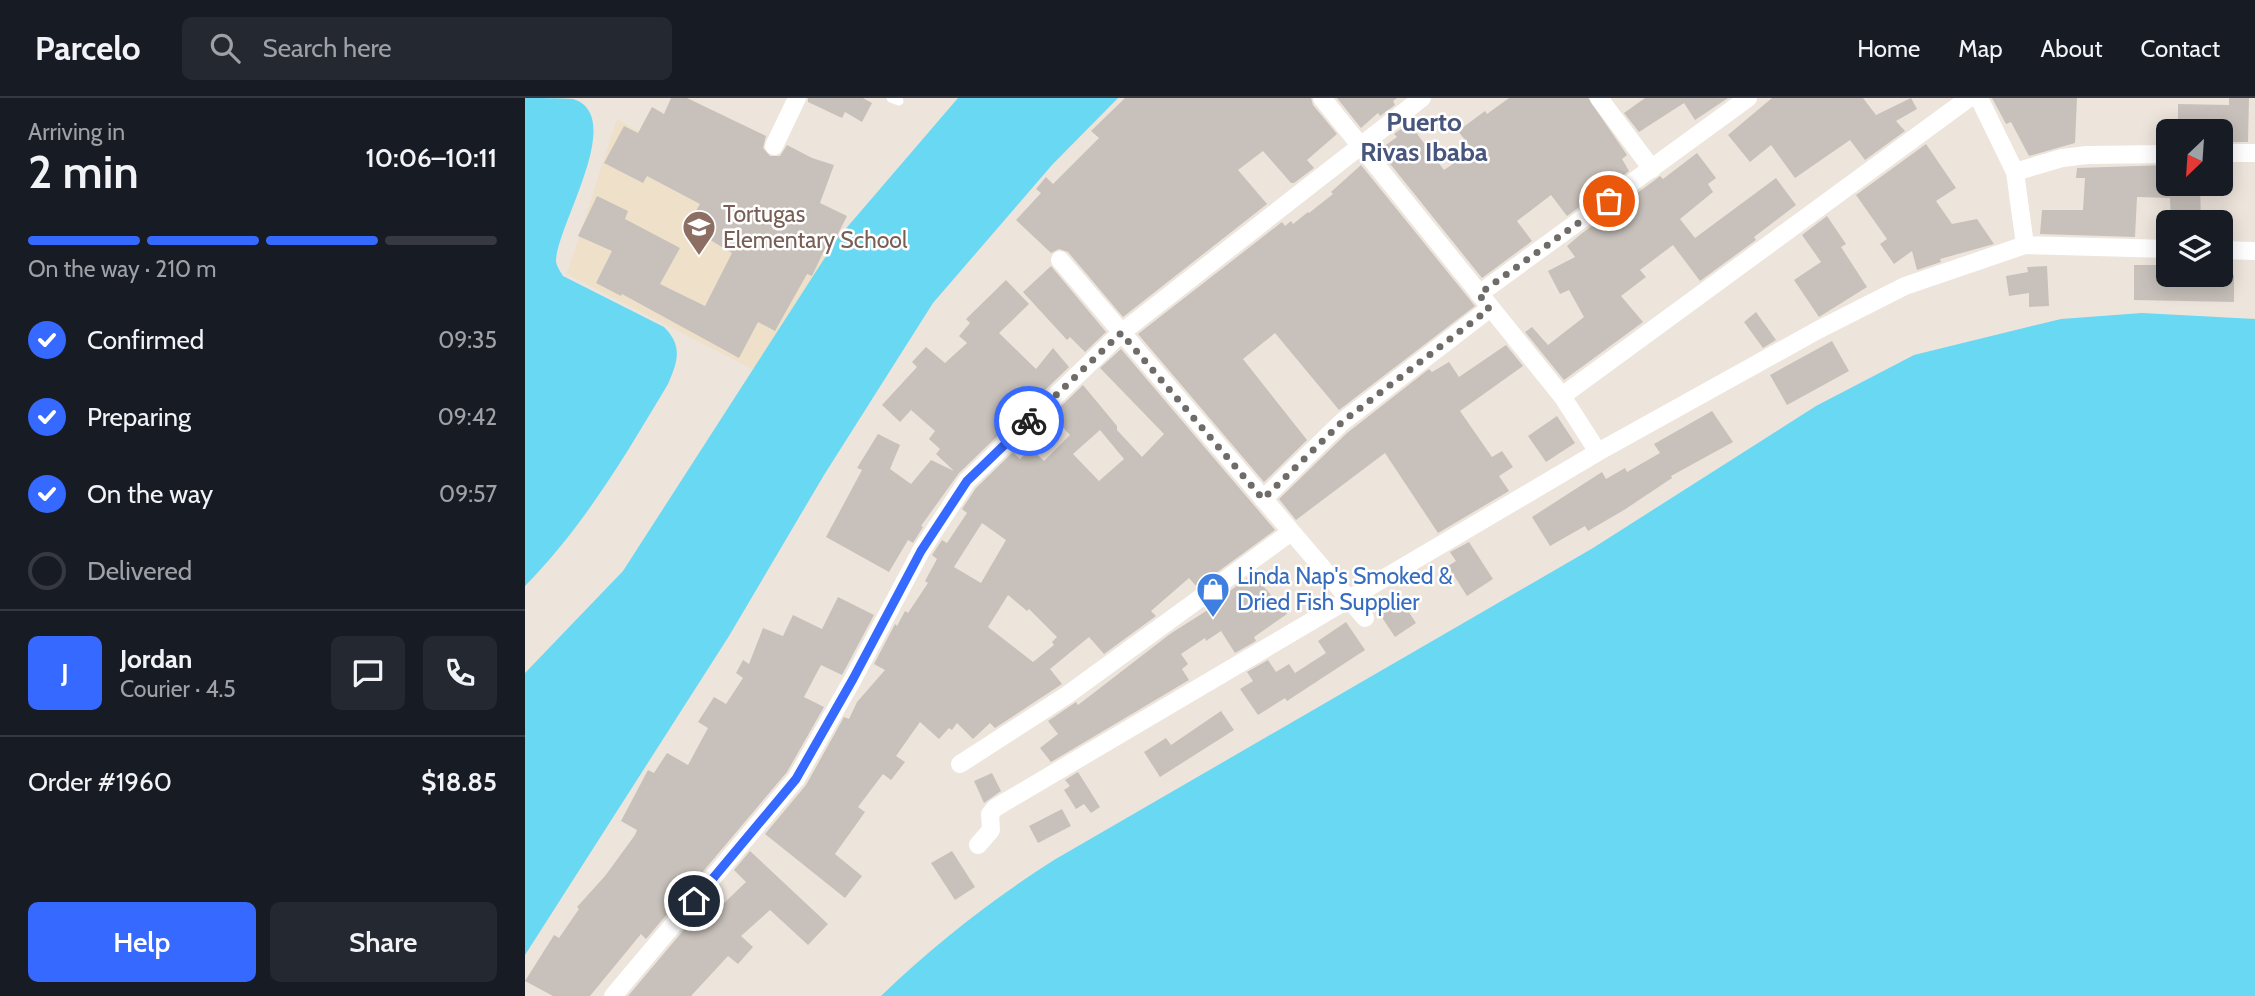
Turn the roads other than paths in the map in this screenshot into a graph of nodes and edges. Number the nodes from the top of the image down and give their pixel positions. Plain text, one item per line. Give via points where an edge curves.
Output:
1 (797, 98) edge
2 (1322, 98) edge
3 (1422, 98) edge
4 (1599, 98) edge
5 (1748, 98) edge
6 (1969, 98) edge
7 (1979, 98) edge
8 (1361, 144) junction
9 (774, 146) dead end
10 (2233, 153) edge
11 (2255, 153) edge
12 (2156, 154) edge
13 (1652, 169) junction
14 (2015, 172) junction
15 (2025, 245) junction
16 (2156, 249) edge
17 (2233, 250) edge
18 (2255, 251) edge
19 (1060, 260) dead end
20 (1484, 301) junction
21 (1121, 333) junction
22 (1562, 396) junction
23 (1598, 452) junction
24 (1263, 499) junction
25 (1291, 532) junction
26 (1351, 599) junction
27 (1365, 618) dead end
28 (960, 764) dead end
29 (978, 845) dead end
30 (613, 996) edge

1 - 9 street
2 - 8 street
3 - 8 street
4 - 13 street
5 - 13 street
6 - 22 street
7 - 14 street
8 - 20 street
8 - 21 street
10 - 11 street
12 - 14 street via 2062,158
13 - 20 street
14 - 15 street
15 - 16 street
15 - 23 street via 1905,286
17 - 18 street
19 - 21 street
20 - 22 street
20 - 24 street via 1342,422
21 - 24 street
21 - 30 street via 967,481 921,551 796,779
22 - 23 street
23 - 26 street
24 - 25 street
25 - 26 street
25 - 28 street via 1067,695
26 - 27 street
26 - 29 street via 995,808 990,814 991,830

